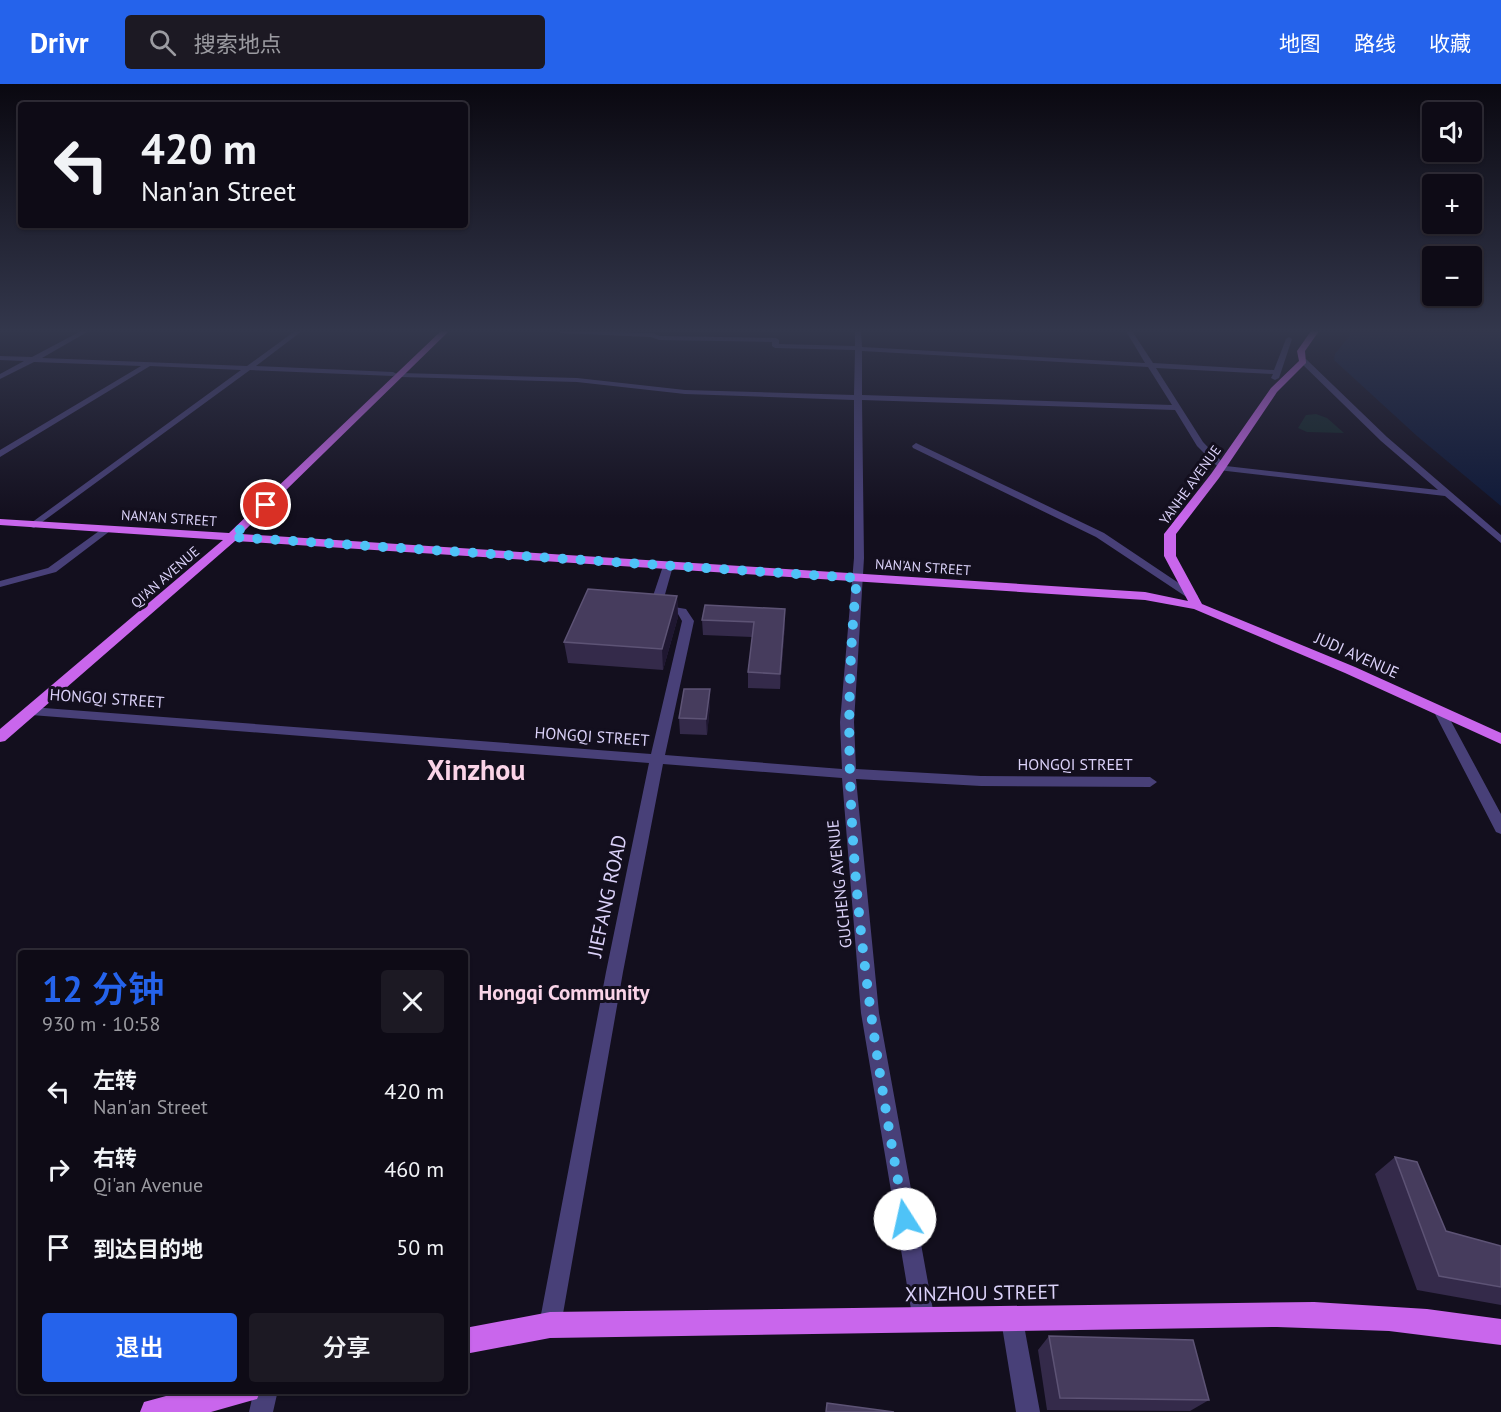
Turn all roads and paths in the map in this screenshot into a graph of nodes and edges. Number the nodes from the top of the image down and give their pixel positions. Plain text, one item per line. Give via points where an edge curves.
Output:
1 (100, 393) edge
2 (215, 393) edge
3 (377, 393) edge
4 (719, 393) edge
5 (859, 393) edge
6 (1168, 393) edge
7 (1273, 393) edge
8 (1336, 393) edge
9 (859, 397) junction
10 (1178, 408) junction
11 (916, 446) dead end
12 (0, 453) edge
13 (1222, 467) junction
14 (1448, 494) junction
15 (0, 522) edge
16 (34, 525) junction
17 (106, 529) junction
18 (227, 537) junction
19 (1501, 540) edge
20 (668, 566) junction
21 (857, 578) junction
22 (0, 584) edge
23 (1195, 601) junction
24 (1439, 710) junction
25 (31, 711) junction
26 (0, 724) edge
27 (0, 737) edge
28 (1501, 739) edge
29 (656, 759) junction
30 (849, 774) junction
31 (1150, 782) dead end
32 (1501, 828) edge
33 (1012, 1320) junction
34 (924, 1321) junction
35 (550, 1325) junction
36 (1501, 1332) edge
37 (468, 1340) edge
38 (231, 1394) edge
39 (265, 1394) edge
40 (154, 1412) edge
41 (261, 1412) edge
42 (1028, 1412) edge

1 - 12 street
2 - 16 street
3 - 18 main road, QI'AN AVENUE
4 - 9 street
5 - 9 street, GUCHENG AVENUE
6 - 10 street
7 - 13 main road, YANHE AVENUE
8 - 14 street
9 - 10 street
9 - 21 street, GUCHENG AVENUE
10 - 13 street via 1200,444
11 - 23 street via 1100,535
13 - 14 street
13 - 23 main road, YANHE AVENUE via 1175,524 1168,539 1170,556
14 - 19 street
15 - 16 main road, NAN'AN STREET
16 - 17 main road, NAN'AN STREET
17 - 18 main road, NAN'AN STREET
17 - 22 street via 52,570
18 - 20 main road, NAN'AN STREET
18 - 25 main road, QI'AN AVENUE
18 - 26 main road, QI'AN AVENUE
20 - 21 main road, NAN'AN STREET
20 - 29 street, JIEFANG ROAD via 649,607 682,611 688,621
21 - 23 main road, NAN'AN STREET
21 - 30 street, GUCHENG AVENUE via 847,722
23 - 24 main road, JUDI AVENUE
24 - 28 main road, JUDI AVENUE
24 - 32 street
25 - 27 main road, QI'AN AVENUE
25 - 29 street, HONGQI STREET
29 - 30 street, HONGQI STREET
29 - 35 street, JIEFANG ROAD via 611,980
30 - 31 street, HONGQI STREET via 981,781
30 - 34 street, GUCHENG AVENUE via 870,1013
33 - 34 main road, XINZHOU STREET
33 - 36 main road, XINZHOU STREET via 1311,1314 1431,1322
33 - 42 street
34 - 35 main road, XINZHOU STREET
35 - 37 main road, XINZHOU STREET
38 - 40 main road
39 - 41 street

